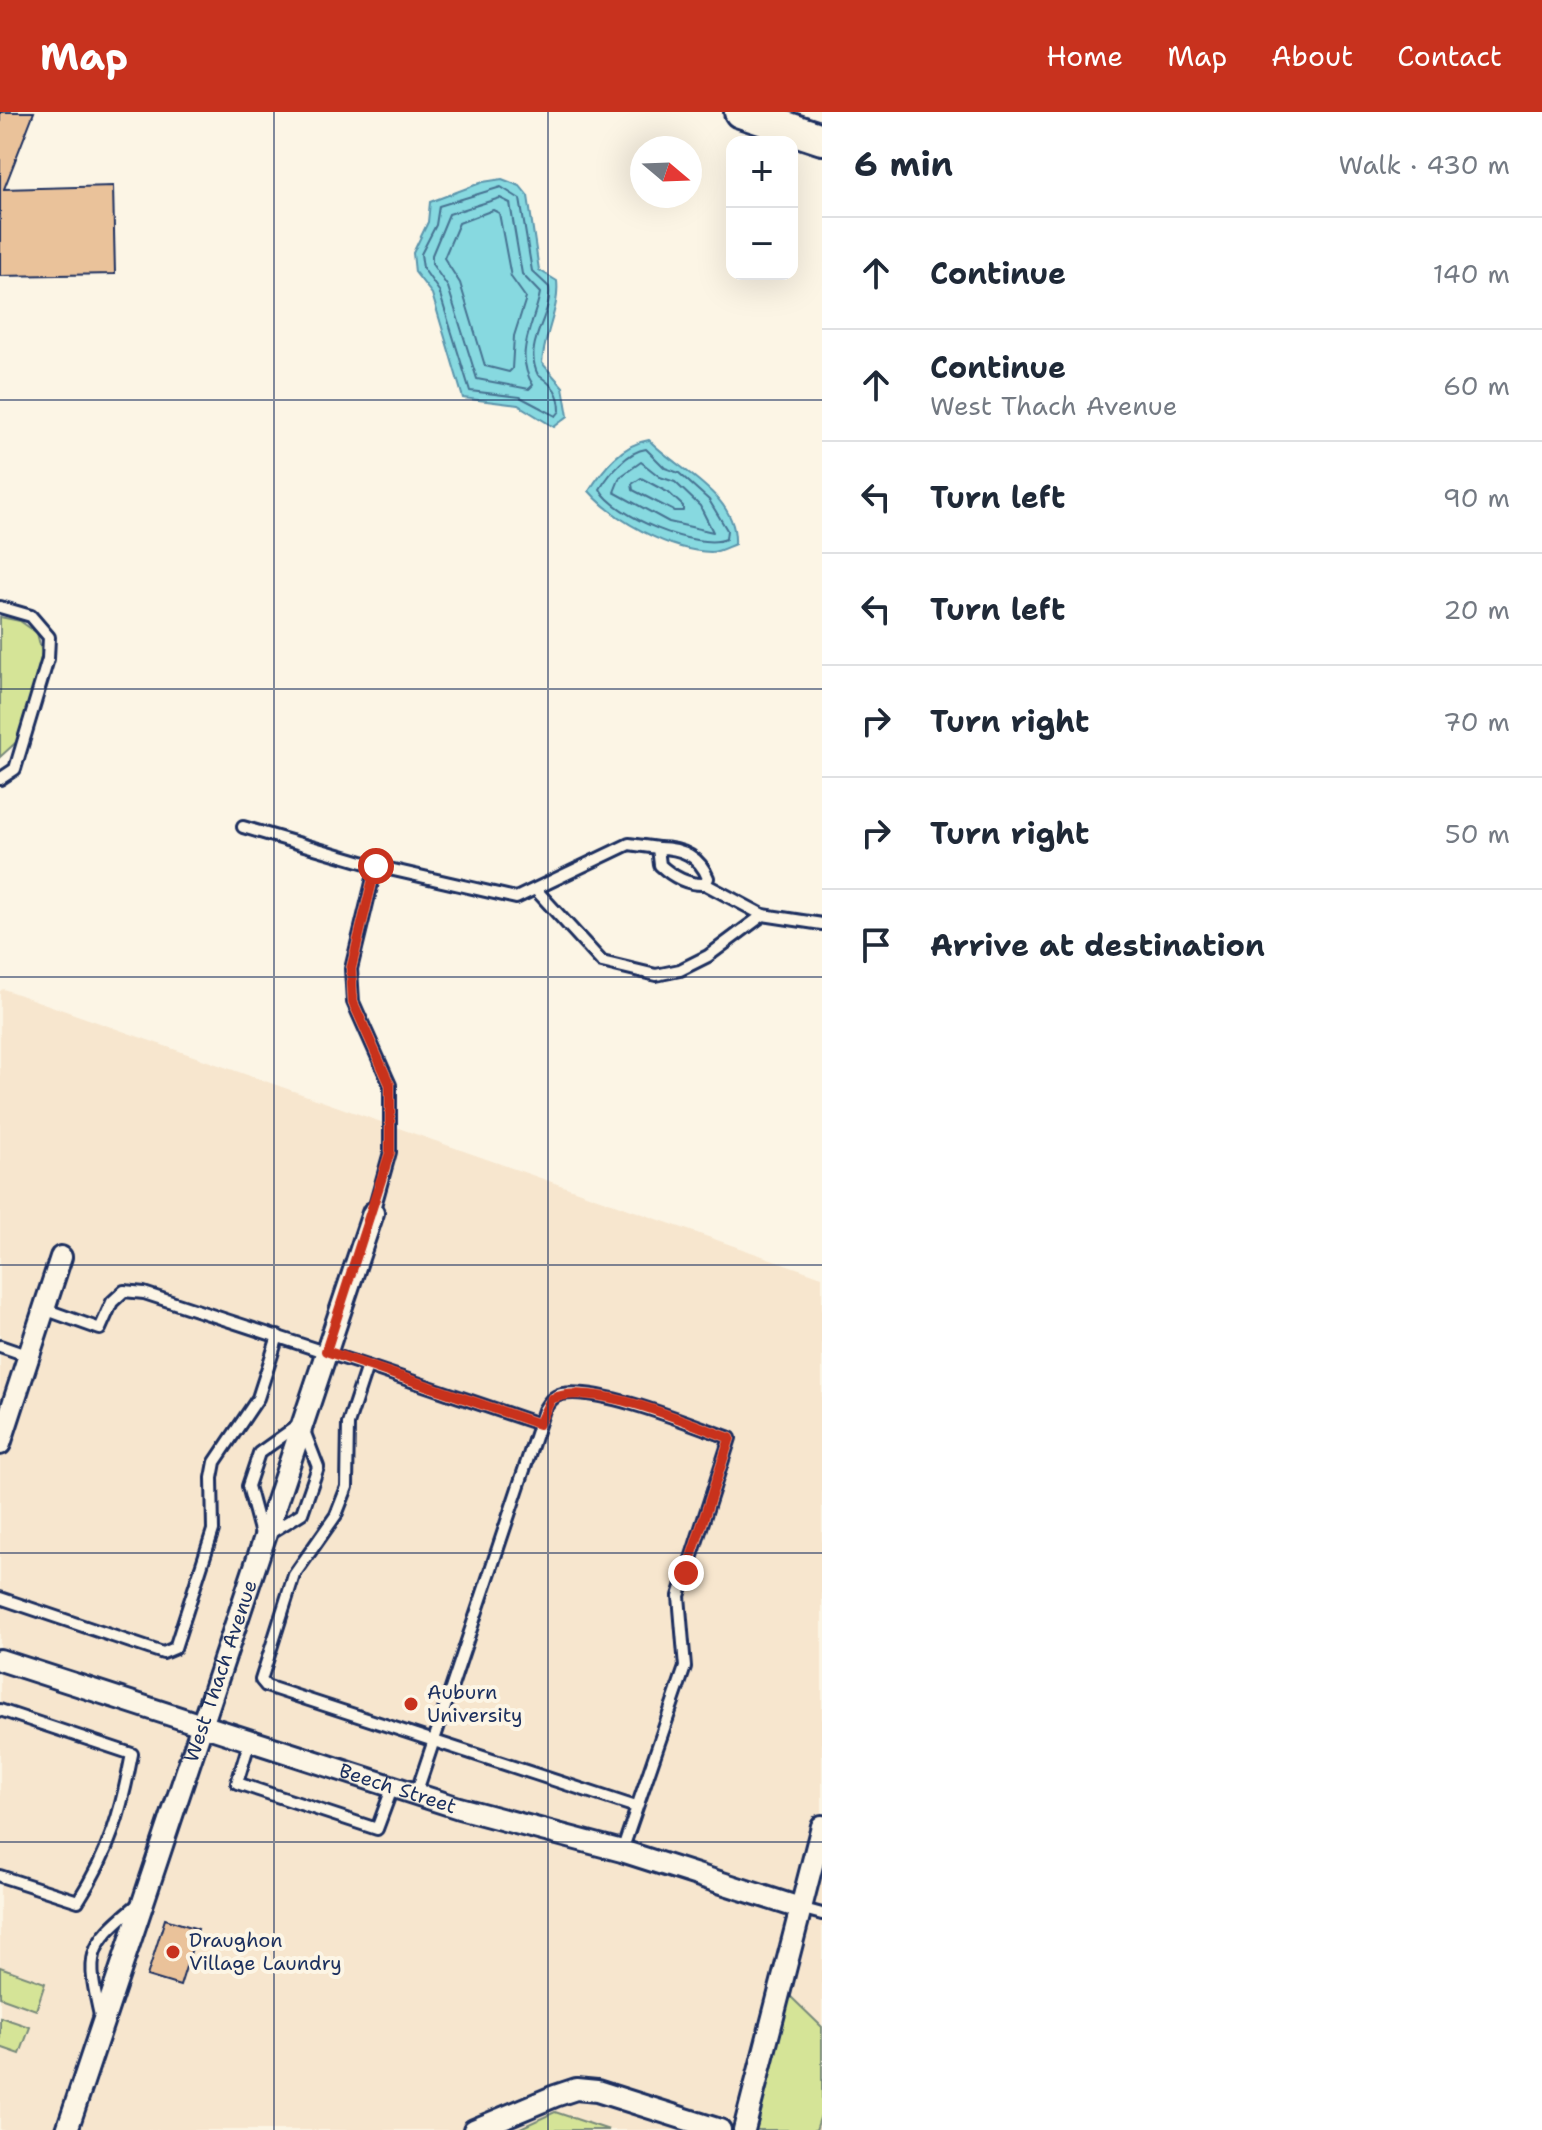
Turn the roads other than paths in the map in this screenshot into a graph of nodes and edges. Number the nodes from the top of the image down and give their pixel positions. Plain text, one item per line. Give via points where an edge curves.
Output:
1 (740, 112) edge
2 (822, 139) edge
3 (0, 607) edge
4 (0, 779) edge
5 (243, 827) dead end
6 (658, 848) junction
7 (376, 866) junction
8 (705, 884) junction
9 (537, 891) junction
10 (763, 915) junction
11 (822, 924) edge
12 (373, 1213) joint
13 (61, 1257) dead end
14 (44, 1309) junction
15 (278, 1336) junction
16 (0, 1346) edge
17 (326, 1351) junction
18 (29, 1356) junction
19 (367, 1366) junction
20 (301, 1423) junction
21 (539, 1424) junction
22 (0, 1444) edge
23 (262, 1538) junction
24 (0, 1598) edge
25 (0, 1660) edge
26 (0, 1710) edge
27 (201, 1723) junction
28 (250, 1740) junction
29 (434, 1740) junction
30 (393, 1786) junction
31 (416, 1794) junction
32 (636, 1807) junction
33 (822, 1826) edge
34 (622, 1851) junction
35 (0, 1876) edge
36 (143, 1901) junction
37 (800, 1908) junction
38 (822, 1914) edge
39 (102, 2027) junction
40 (67, 2130) edge
41 (474, 2130) edge
42 (720, 2130) edge
43 (744, 2130) edge

1 - 2 main road
3 - 4 lane via 31,616 49,637 48,659 21,754 15,769
5 - 7 lane
6 - 8 lane via 660,865 671,875
6 - 8 lane via 689,854 703,865
6 - 9 lane via 629,844
7 - 9 lane via 516,898
7 - 12 lane via 351,969 353,1002 390,1085 390,1152
8 - 10 lane
9 - 10 lane via 602,962 656,975 708,956
10 - 11 lane
12 - 17 street, West Thach Avenue
13 - 14 street
14 - 15 lane via 100,1329 112,1302 124,1291 144,1293
14 - 18 street
15 - 17 lane
15 - 24 lane via 258,1398 215,1462 213,1530 175,1648 163,1653
16 - 18 lane
17 - 19 lane
17 - 20 street, West Thach Avenue
18 - 22 street
19 - 21 lane
19 - 29 lane via 348,1424 347,1487 336,1515 294,1575 261,1680 266,1686
20 - 23 street, West Thach Avenue
20 - 23 lane via 259,1453 248,1486
20 - 23 lane via 318,1467 302,1513
21 - 29 lane
21 - 32 lane via 551,1399 563,1394 617,1399 730,1438 679,1596 685,1667
23 - 27 street, West Thach Avenue
25 - 27 street, Beech Street
26 - 35 lane via 132,1754 104,1860 78,1901
27 - 28 street, Beech Street
27 - 36 street, West Thach Avenue
28 - 30 street, Beech Street
28 - 30 lane via 237,1783 377,1829
29 - 31 lane
29 - 32 lane
30 - 31 street, Beech Street
31 - 34 street, Beech Street
32 - 34 lane
33 - 37 street
34 - 37 street, Beech Street
36 - 39 street, West Thach Avenue
36 - 39 lane via 101,1935 90,1973
37 - 38 lane
37 - 43 street
39 - 40 street, West Thach Avenue
41 - 42 street via 576,2089

